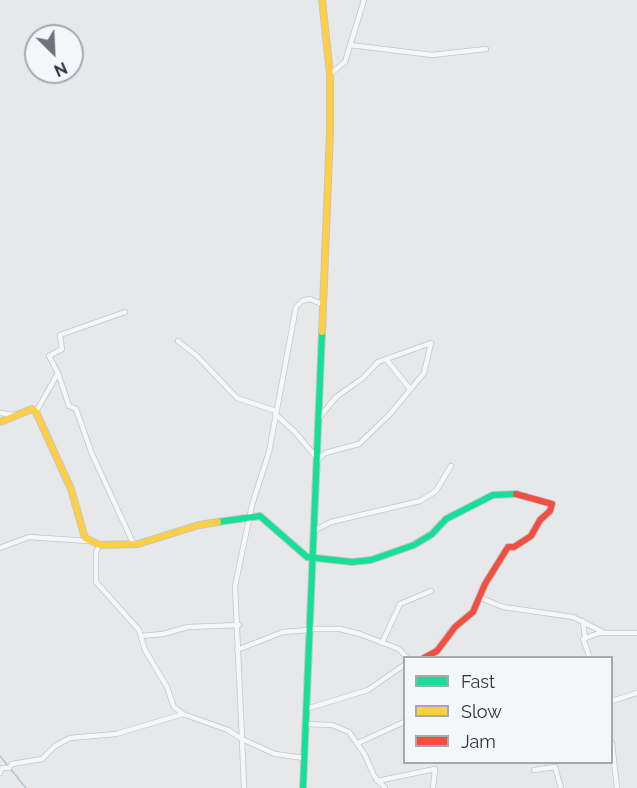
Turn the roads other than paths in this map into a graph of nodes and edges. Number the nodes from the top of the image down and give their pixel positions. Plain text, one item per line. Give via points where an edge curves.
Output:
1 (322, 0) edge
2 (364, 0) edge
3 (350, 45) junction
4 (486, 49) dead end
5 (330, 74) junction
6 (324, 305) junction
7 (125, 312) dead end
8 (178, 341) dead end
9 (386, 359) junction
10 (58, 373) junction
11 (410, 388) junction
12 (36, 412) junction
13 (275, 412) junction
14 (0, 413) edge
15 (14, 415) junction
16 (317, 420) junction
17 (0, 422) edge
18 (316, 460) junction
19 (451, 466) dead end
20 (249, 516) junction
21 (313, 531) junction
22 (88, 541) junction
23 (100, 545) junction
24 (134, 545) junction
25 (0, 548) edge
26 (312, 559) junction
27 (431, 591) dead end
28 (481, 598) junction
29 (583, 621) junction
30 (238, 625) junction
31 (309, 629) junction
32 (603, 632) junction
33 (637, 633) edge
34 (141, 636) junction
35 (585, 638) junction
36 (382, 643) junction
37 (237, 650) junction
38 (405, 656) edge
39 (426, 656) edge
40 (589, 656) edge
41 (403, 666) edge
42 (637, 693) edge
43 (613, 701) edge
44 (306, 710) junction
45 (183, 714) junction
46 (403, 721) edge
47 (305, 724) junction
48 (242, 739) junction
49 (358, 743) junction
50 (613, 753) edge
51 (304, 758) junction
52 (436, 764) edge
53 (435, 769) junction
54 (534, 770) dead end
55 (0, 773) edge
56 (378, 782) junction
57 (244, 788) edge
58 (303, 788) edge
59 (374, 788) edge
60 (385, 788) edge
61 (433, 788) edge
62 (561, 788) edge
63 (617, 788) edge

1 - 5 street
2 - 3 street
3 - 4 street via 432,55
3 - 5 street via 343,65
5 - 6 street
6 - 13 street via 310,299 296,307
6 - 16 street
7 - 10 street via 60,335 62,349 49,356
8 - 13 street via 237,398
9 - 11 street
9 - 11 street via 431,343 424,374
9 - 16 street via 336,397
10 - 12 street
10 - 24 street via 69,406 76,409
11 - 18 street via 364,441 352,448 325,453
12 - 15 street via 32,409
12 - 22 street via 71,489
13 - 18 street
13 - 20 street via 269,452
14 - 15 street
15 - 17 street
16 - 18 street
18 - 21 street
19 - 21 street via 436,491 420,501 331,522
20 - 24 street via 199,525
20 - 26 street via 264,518
20 - 30 street via 235,585
21 - 26 street
22 - 23 street
22 - 25 street via 29,537
23 - 24 street
23 - 34 street via 96,552 96,582
26 - 28 street via 352,562 389,555 425,539 446,519 493,495 520,494 552,504 531,536 508,547 485,584
26 - 31 street
27 - 36 street via 400,604
28 - 29 street via 503,607 561,614
28 - 39 street via 437,651
29 - 32 street
29 - 35 street
30 - 34 street via 188,627
30 - 37 street
31 - 36 street via 352,631
31 - 37 street via 283,632
31 - 44 street
32 - 33 street
32 - 35 street
34 - 45 street via 174,707
35 - 40 street
36 - 38 street via 399,649
37 - 48 street
41 - 44 street via 368,690
42 - 43 street
44 - 47 street
45 - 48 street
45 - 55 street via 116,734 70,738 42,759 12,764
46 - 49 street
47 - 49 street via 341,727
47 - 51 street
48 - 51 street via 266,752
48 - 57 street
49 - 56 street
50 - 63 street
51 - 58 street
52 - 53 street
53 - 56 street
53 - 61 street
54 - 62 street via 555,767
56 - 59 street
56 - 60 street

